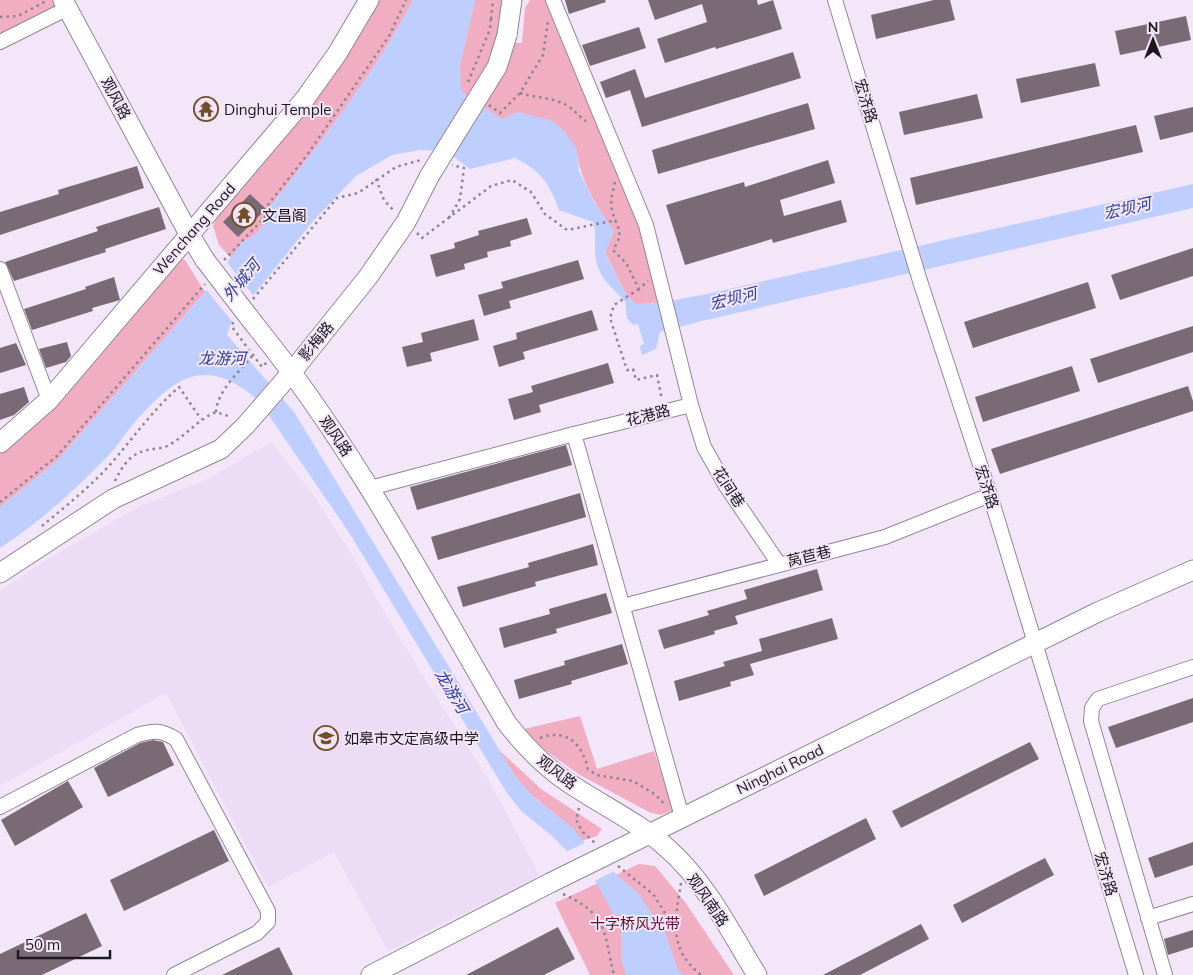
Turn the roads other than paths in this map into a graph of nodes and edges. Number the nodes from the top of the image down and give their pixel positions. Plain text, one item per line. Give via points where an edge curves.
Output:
1 (369, 0) edge
2 (512, 0) edge
3 (553, 0) edge
4 (835, 0) edge
5 (66, 4) edge
6 (0, 42) edge
7 (189, 234) junction
8 (0, 269) edge
9 (285, 379) junction
10 (49, 400) junction
11 (692, 405) junction
12 (574, 434) junction
13 (0, 443) edge
14 (370, 488) junction
15 (990, 495) junction
16 (779, 564) junction
17 (1193, 570) edge
18 (0, 573) edge
19 (623, 606) junction
20 (1035, 643) junction
21 (1193, 667) edge
22 (0, 806) edge
23 (679, 819) junction
24 (650, 833) junction
25 (1193, 904) edge
26 (1148, 918) junction
27 (174, 975) edge
28 (371, 975) edge
29 (757, 975) edge
30 (1136, 975) edge
31 (1165, 975) edge

1 - 7 street, Wenchang Road via 337,54 304,100
2 - 9 street, 影梅路, bridge via 507,36 497,67 426,168 406,222 368,277
3 - 11 street, 花港路 via 646,225
4 - 15 street, 宏济路 via 920,281
5 - 6 street
5 - 7 street, 观风路
7 - 9 street, 观风路, bridge via 205,260 277,353
7 - 10 street, Wenchang Road
8 - 10 street
9 - 14 street, 观风路
9 - 18 street, 影梅路 via 221,449 113,499
10 - 13 street, Wenchang Road
11 - 12 street, 花港路
11 - 16 street, 花间巷 via 704,447 726,486
12 - 14 street, 花港路
12 - 19 street
14 - 24 street, 观风路 via 506,722 523,744 560,777
15 - 16 street, 莴苣巷 via 886,537
15 - 20 street, 宏济路
16 - 19 street, 莴苣巷
17 - 20 street, Ninghai Road
19 - 23 street
20 - 23 street, Ninghai Road
20 - 30 street, 宏济路
21 - 26 street via 1098,699 1092,708 1093,734
22 - 27 street via 137,735 154,730 176,739 268,911 268,922 257,933
23 - 24 street, Ninghai Road
24 - 28 street, Ninghai Road, bridge
24 - 29 street, 观风南路 via 683,864 707,894
25 - 26 street
26 - 31 street

